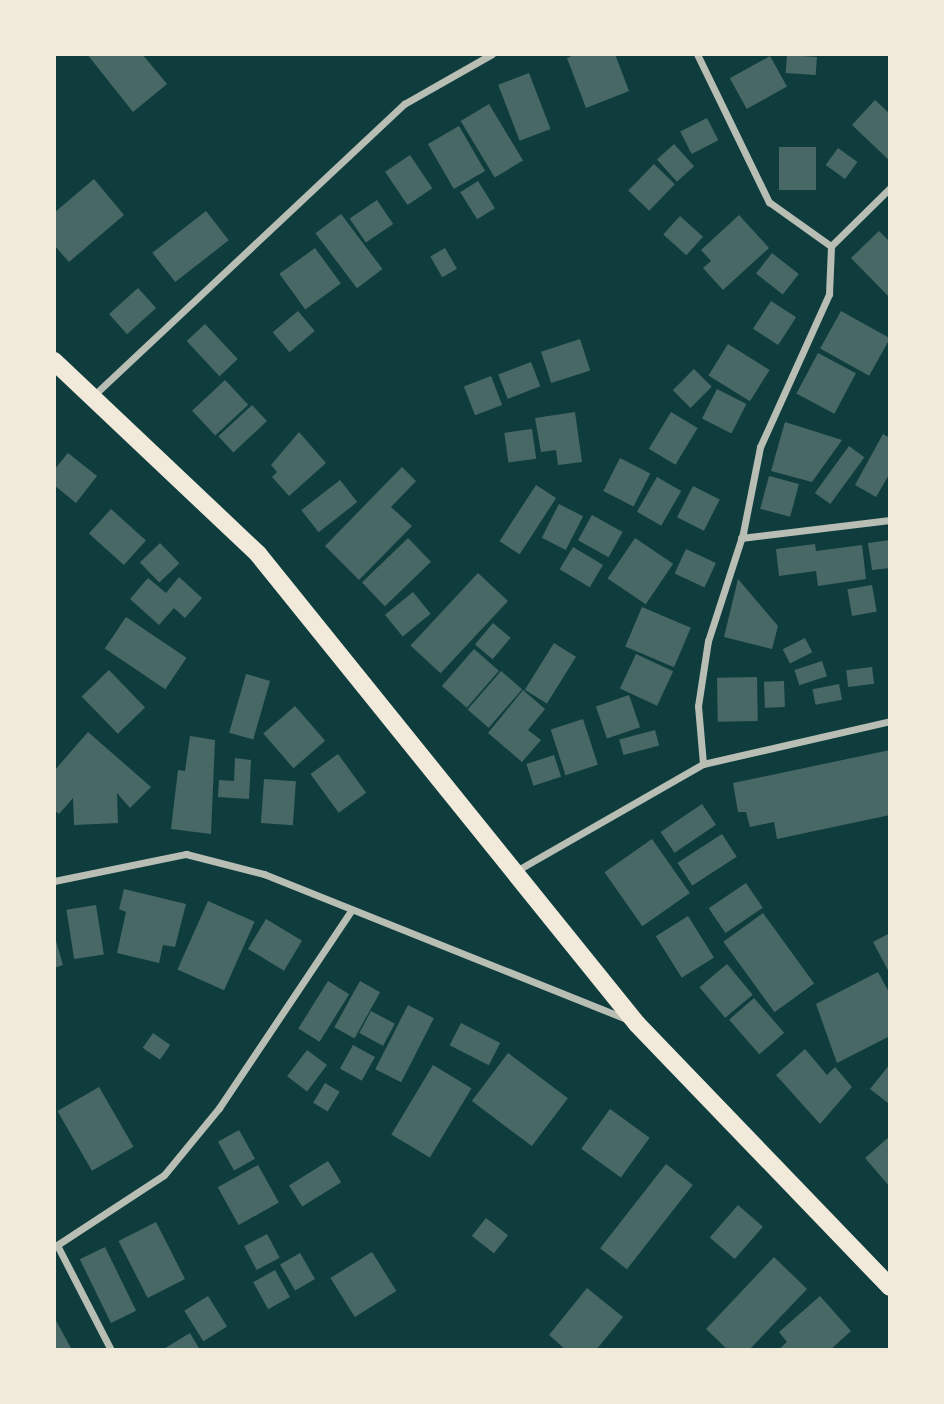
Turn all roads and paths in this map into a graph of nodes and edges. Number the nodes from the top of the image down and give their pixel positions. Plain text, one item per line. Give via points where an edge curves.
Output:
1 (492, 54) edge
2 (697, 54) edge
3 (890, 188) edge
4 (831, 246) junction
5 (54, 361) edge
6 (92, 397) junction
7 (890, 520) edge
8 (741, 538) junction
9 (890, 721) edge
10 (703, 764) junction
11 (516, 870) junction
12 (54, 881) edge
13 (351, 911) junction
14 (637, 1024) junction
15 (56, 1246) edge
16 (890, 1287) edge
17 (111, 1350) edge

1 - 6 street via 404,104
2 - 4 street via 769,202
3 - 4 street
4 - 8 street via 829,294 760,447
5 - 6 main road
6 - 11 main road via 258,554
7 - 8 street
8 - 10 street via 708,641 698,706
9 - 10 street
10 - 11 street
11 - 14 main road
12 - 13 street via 186,854 264,874
13 - 14 street
13 - 15 street via 219,1108 164,1175
14 - 16 main road
15 - 17 street

